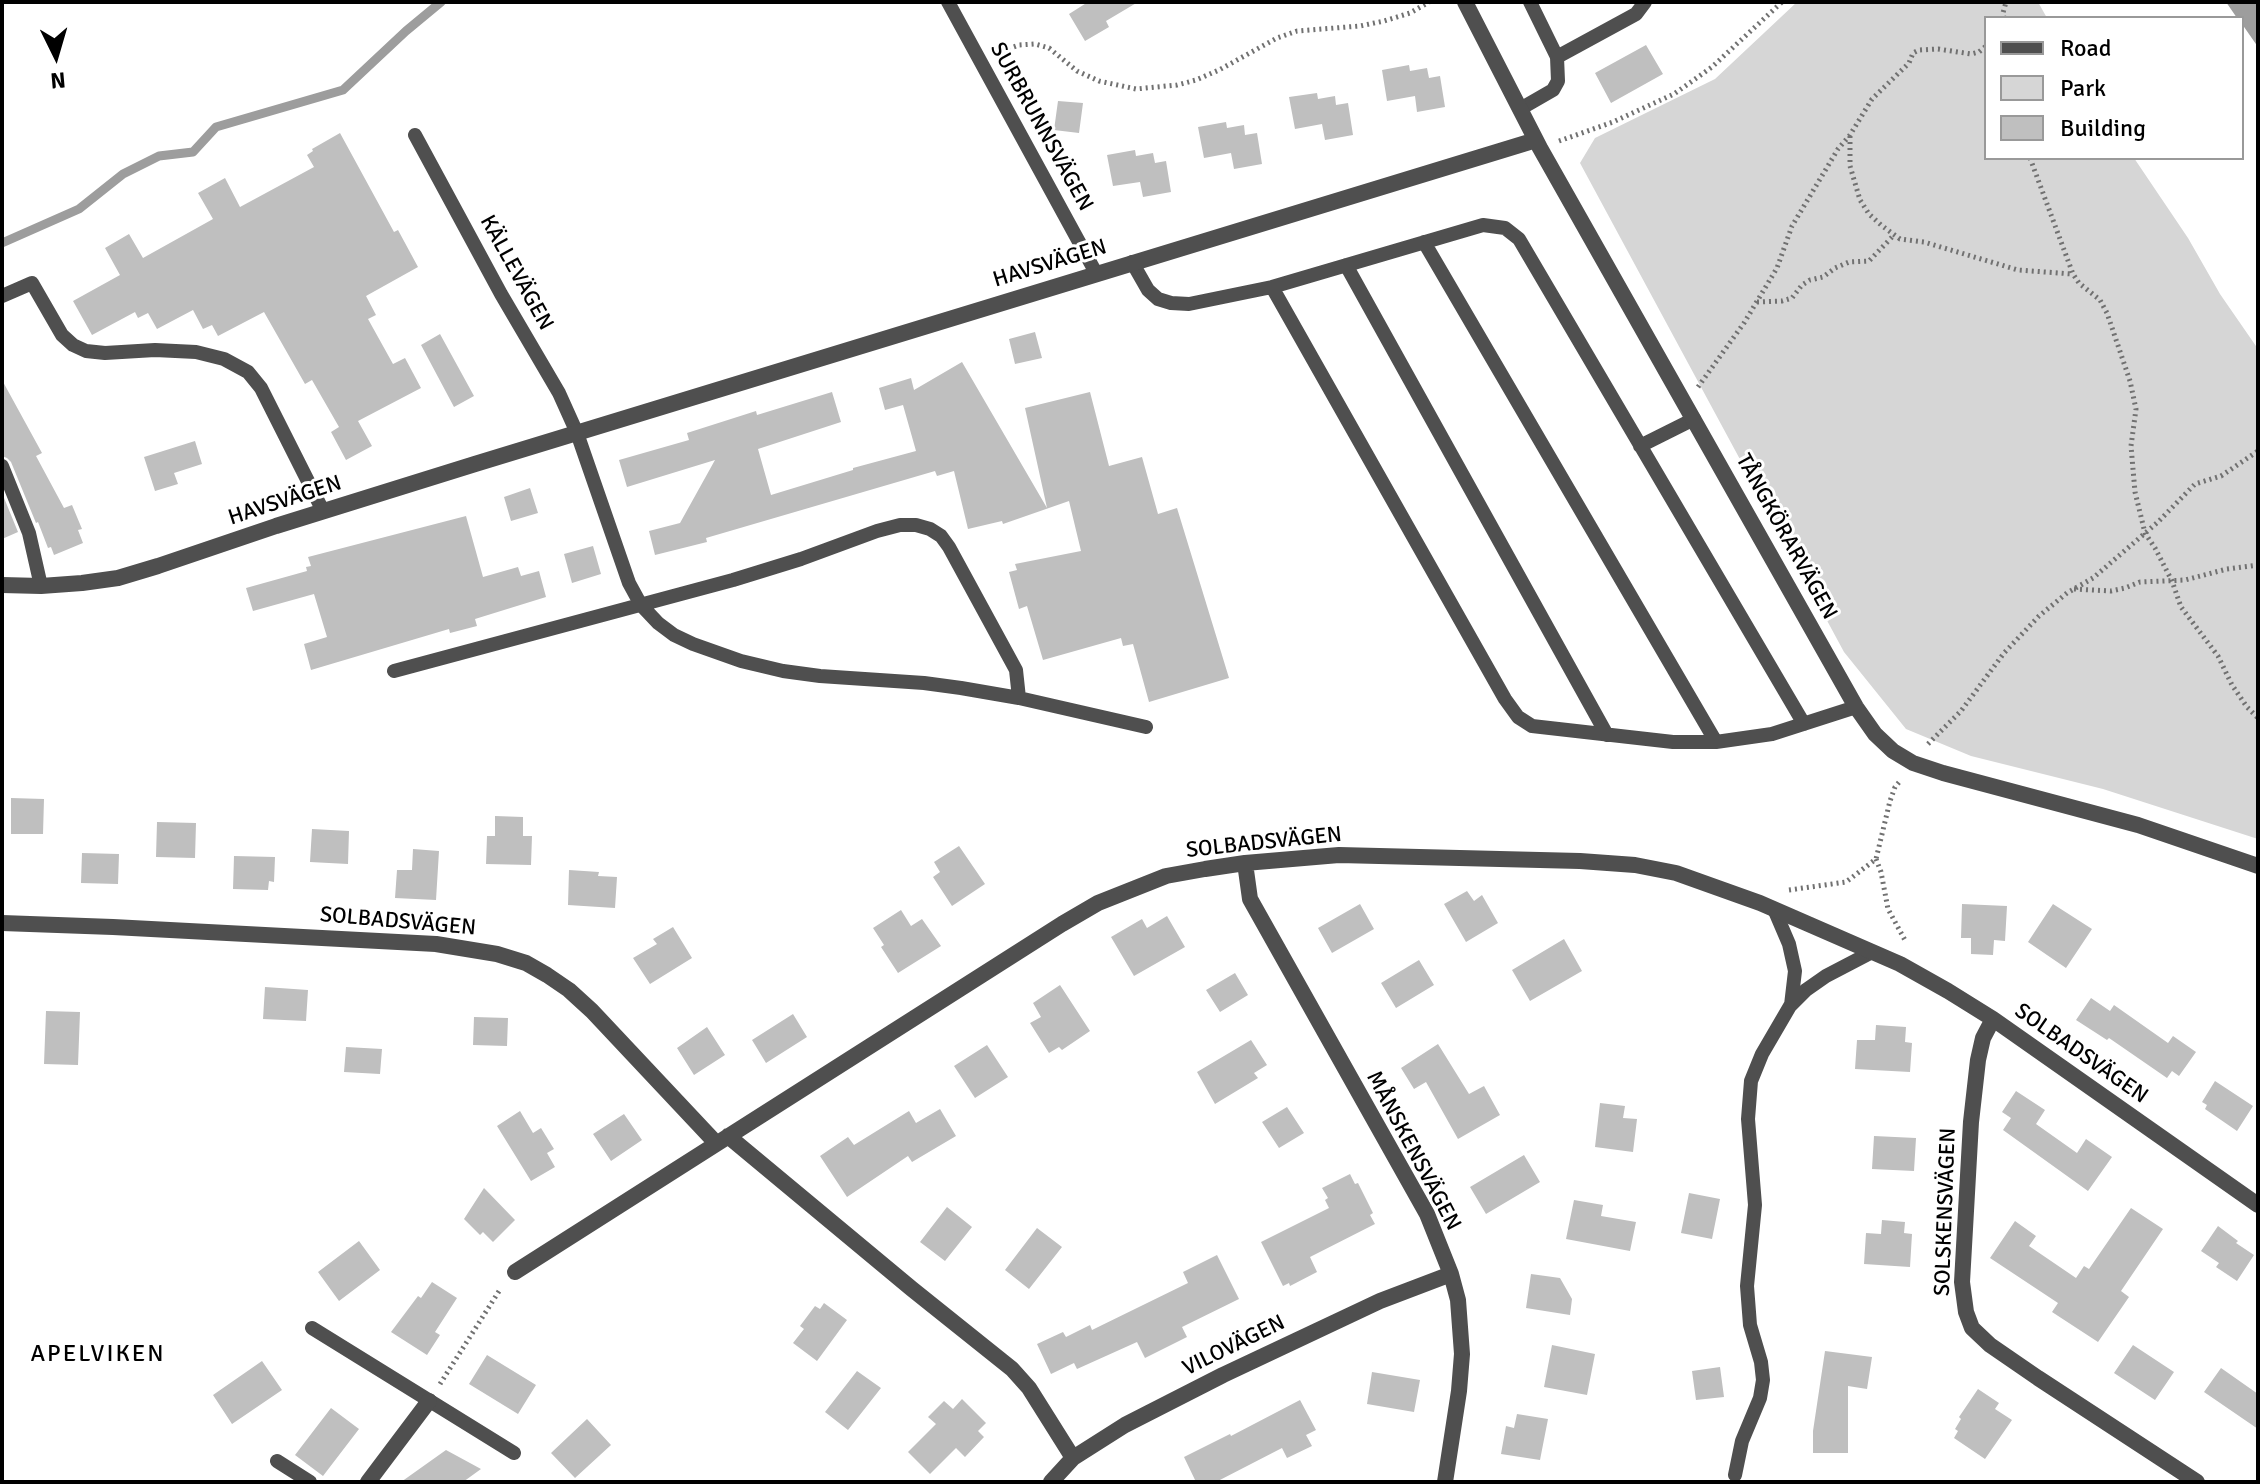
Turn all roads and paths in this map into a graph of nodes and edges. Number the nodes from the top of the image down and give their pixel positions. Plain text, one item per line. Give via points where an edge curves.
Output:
1 (948, 2) edge
2 (1429, 2) edge
3 (1465, 2) edge
4 (1530, 2) edge
5 (1645, 2) edge
6 (1782, 2) edge
7 (1984, 48) edge
8 (1557, 57) junction
9 (980, 61) junction
10 (1520, 109) junction
11 (415, 135) dead end
12 (1850, 135) junction
13 (1538, 144) junction
14 (2031, 160) edge
15 (1894, 235) junction
16 (1424, 242) junction
17 (1132, 262) junction
18 (1346, 265) junction
19 (1096, 273) junction
20 (2073, 274) junction
21 (1272, 287) junction
22 (2, 296) edge
23 (1757, 302) junction
24 (1685, 404) junction
25 (1694, 419) junction
26 (577, 433) junction
27 (1640, 446) junction
28 (2258, 451) edge
29 (2, 466) edge
30 (323, 511) junction
31 (2145, 533) junction
32 (2258, 565) edge
33 (2172, 581) junction
34 (2, 585) edge
35 (41, 586) junction
36 (2073, 589) junction
37 (641, 605) junction
38 (394, 671) dead end
39 (1019, 698) junction
40 (1856, 707) junction
41 (2258, 718) edge
42 (1804, 724) junction
43 (1146, 727) dead end
44 (1607, 735) junction
45 (1716, 742) junction
46 (1913, 763) junction
47 (1876, 859) junction
48 (1245, 863) junction
49 (2258, 866) edge
50 (1767, 906) junction
51 (2, 923) edge
52 (1872, 952) junction
53 (1900, 964) junction
54 (1790, 1006) junction
55 (1993, 1019) junction
56 (722, 1140) junction
57 (2258, 1205) edge
58 (515, 1272) joint
59 (1451, 1274) junction
60 (312, 1328) dead end
61 (429, 1401) junction
62 (514, 1453) dead end
63 (1073, 1458) junction
64 (277, 1461) dead end
65 (1735, 1475) dead end
66 (310, 1482) edge
67 (368, 1482) edge
68 (1051, 1482) edge
69 (1445, 1482) edge
70 (2197, 1482) edge

1 - 9 lane, SURBRUNNSVÄGEN
2 - 9 path via 1384,21 1297,31 1177,85 1118,87 1077,71 1049,48 1035,44
3 - 10 street, TÅNGKÖRARVÄGEN
4 - 8 lane
5 - 8 lane via 1636,14
6 - 13 path via 1712,67 1674,94 1613,122
7 - 12 path via 1971,54 1929,49 1913,53 1872,99
8 - 10 lane via 1553,90
9 - 19 lane, SURBRUNNSVÄGEN
10 - 13 street, TÅNGKÖRARVÄGEN
11 - 26 lane, KÄLLEVÄGEN
12 - 15 path via 1850,166 1860,200
12 - 23 path via 1792,226
13 - 17 street, HAVSVÄGEN
13 - 24 street, TÅNGKÖRARVÄGEN
14 - 20 path
15 - 20 path via 2018,270
15 - 23 path via 1869,261 1849,262 1810,280 1792,298
16 - 18 lane
16 - 27 lane via 1483,225 1505,228 1519,239
16 - 45 lane
17 - 19 street, HAVSVÄGEN
17 - 21 lane via 1148,290 1171,303
18 - 21 lane
18 - 44 lane
19 - 26 street, HAVSVÄGEN
20 - 31 path via 2107,313 2130,381 2136,409 2131,446 2135,492
21 - 44 lane via 1518,717 1532,726
22 - 30 lane via 32,283 62,335 86,351 196,352 248,372
23 - 24 path
24 - 25 street, TÅNGKÖRARVÄGEN
25 - 27 lane
25 - 40 street, TÅNGKÖRARVÄGEN
26 - 30 street, HAVSVÄGEN
26 - 37 lane
27 - 42 lane
28 - 31 path via 2221,476 2195,484
29 - 35 lane via 29,533
30 - 35 street, HAVSVÄGEN via 118,578
31 - 33 path
31 - 36 path
32 - 33 path
33 - 36 path via 2140,582 2111,591
33 - 41 path via 2181,607
34 - 35 street, HAVSVÄGEN
36 - 46 path via 2004,653
37 - 38 lane
37 - 39 lane via 674,635 741,661 820,676 924,683
37 - 39 lane via 877,531 916,525 941,536 949,547 1016,670
39 - 43 lane
40 - 42 lane
40 - 46 street, TÅNGKÖRARVÄGEN via 1875,734
42 - 45 lane
44 - 45 lane
46 - 47 path via 1895,787
46 - 49 street, TÅNGKÖRARVÄGEN via 2138,825
47 - 50 path via 1846,882 1766,894
47 - 53 path via 1888,909 1909,948
48 - 50 street, SOLBADSVÄGEN via 1339,855 1635,865 1676,873
48 - 56 street, SOLBADSVÄGEN via 1166,876 1098,903
48 - 59 street, MÅNSKENSVÄGEN via 1250,899 1427,1214
50 - 52 street, SOLBADSVÄGEN
50 - 54 lane via 1789,944 1795,971
51 - 56 street, SOLBADSVÄGEN via 436,944 497,954 526,963 569,990
52 - 53 street, SOLBADSVÄGEN
52 - 54 lane via 1826,976
53 - 55 street, SOLBADSVÄGEN
54 - 65 lane via 1762,1054 1748,1100 1755,1205 1747,1286 1763,1380
55 - 57 street, SOLBADSVÄGEN
55 - 70 street, SOLSKENSVÄGEN via 1978,1060 1971,1122 1962,1282 1972,1328
56 - 58 street, SOLBADSVÄGEN
56 - 63 street, SOLBADSVÄGEN via 1012,1369
58 - 61 path
59 - 63 street, VILOVÄGEN via 1380,1301 1223,1375
59 - 69 street, MÅNSKENSVÄGEN via 1462,1354
60 - 61 lane
61 - 62 lane
61 - 67 street
63 - 68 street, VILOVÄGEN
64 - 66 lane

